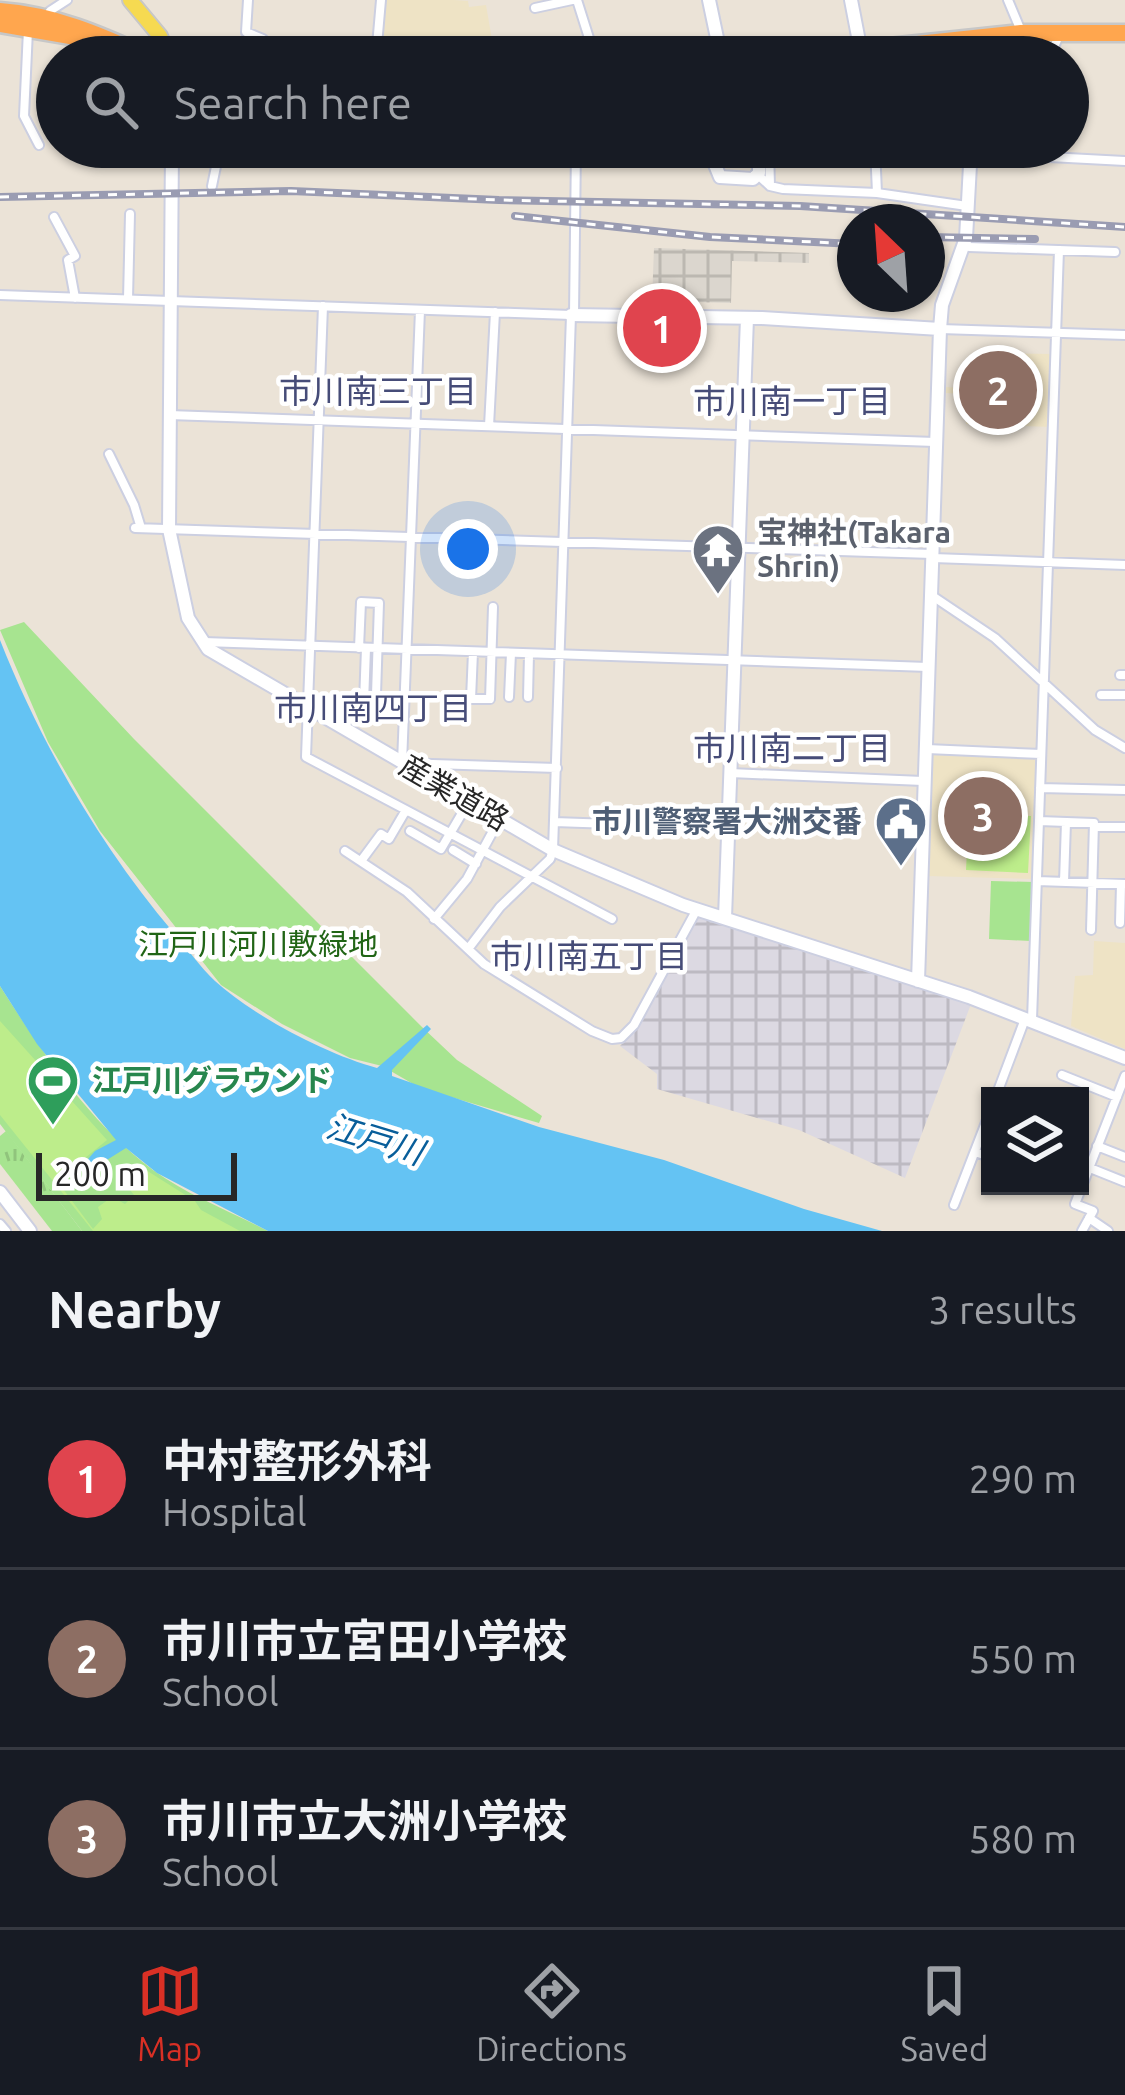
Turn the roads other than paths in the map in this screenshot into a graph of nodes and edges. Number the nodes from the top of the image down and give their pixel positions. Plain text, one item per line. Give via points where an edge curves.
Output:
1 (68, 0) edge
2 (130, 0) edge
3 (248, 0) edge
4 (381, 0) edge
5 (574, 0) edge
6 (710, 0) edge
7 (851, 0) edge
8 (1008, 0) edge
9 (0, 7) edge
10 (535, 8) dead end
11 (50, 11) junction
12 (0, 24) edge
13 (152, 25) junction
14 (28, 26) junction
15 (1022, 33) junction
16 (1125, 33) edge
17 (70, 36) edge
18 (101, 36) edge
19 (111, 36) edge
20 (149, 36) edge
21 (158, 36) edge
22 (256, 36) edge
23 (378, 36) edge
24 (587, 36) edge
25 (717, 36) edge
26 (858, 36) edge
27 (1008, 36) edge
28 (1125, 42) edge
29 (1089, 45) edge
30 (36, 139) edge
31 (1089, 158) edge
32 (1125, 161) edge
33 (172, 168) edge
34 (216, 168) edge
35 (576, 168) edge
36 (716, 168) edge
37 (760, 168) edge
38 (770, 168) edge
39 (876, 168) edge
40 (971, 168) edge
41 (758, 175) junction
42 (212, 186) dead end
43 (770, 186) junction
44 (877, 194) junction
45 (968, 206) junction
46 (130, 214) dead end
47 (54, 217) dead end
48 (969, 247) dead end
49 (1059, 250) junction
50 (1115, 252) dead end
51 (0, 295) edge
52 (75, 298) junction
53 (128, 299) junction
54 (171, 301) junction
55 (323, 306) junction
56 (420, 310) junction
57 (495, 312) junction
58 (572, 315) junction
59 (747, 318) junction
60 (940, 329) junction
61 (1057, 333) junction
62 (1125, 335) edge
63 (169, 415) junction
64 (318, 420) junction
65 (415, 424) junction
66 (489, 426) junction
67 (567, 430) junction
68 (743, 436) junction
69 (935, 442) junction
70 (109, 454) dead end
71 (169, 529) junction
72 (314, 533) junction
73 (411, 536) junction
74 (565, 542) junction
75 (738, 548) junction
76 (932, 556) junction
77 (1049, 562) junction
78 (1125, 565) edge
79 (931, 595) junction
80 (493, 607) dead end
81 (202, 642) junction
82 (311, 647) junction
83 (368, 648) junction
84 (407, 650) junction
85 (473, 652) junction
86 (492, 652) junction
87 (511, 653) junction
88 (529, 654) junction
89 (561, 655) junction
90 (734, 661) junction
91 (928, 668) junction
92 (1043, 686) junction
93 (376, 695) dead end
94 (1101, 695) dead end
95 (1125, 695) edge
96 (509, 697) dead end
97 (528, 698) dead end
98 (364, 703) dead end
99 (308, 706) junction
100 (1125, 748) edge
101 (926, 749) junction
102 (1041, 754) junction
103 (402, 763) junction
104 (557, 768) junction
105 (730, 773) junction
106 (925, 781) junction
107 (1040, 788) junction
108 (1125, 790) edge
109 (468, 802) junction
110 (406, 810) junction
111 (499, 820) junction
112 (1039, 821) junction
113 (554, 822) junction
114 (1066, 822) junction
115 (1094, 827) junction
116 (1125, 827) edge
117 (728, 828) junction
118 (410, 831) dead end
119 (450, 833) junction
120 (345, 850) dead end
121 (453, 850) dead end
122 (553, 850) junction
123 (483, 851) junction
124 (361, 861) junction
125 (476, 864) junction
126 (532, 877) junction
127 (1037, 881) junction
128 (1064, 882) junction
129 (1092, 883) junction
130 (1123, 884) edge
131 (697, 909) junction
132 (725, 918) junction
133 (434, 919) junction
134 (612, 920) dead end
135 (1120, 922) dead end
136 (1091, 931) dead end
137 (468, 949) junction
138 (918, 981) junction
139 (1029, 1019) junction
140 (1125, 1058) edge
141 (1061, 1075) dead end
142 (1125, 1076) edge
143 (1000, 1087) edge
144 (1121, 1092) edge
145 (981, 1140) edge
146 (1097, 1146) junction
147 (975, 1152) junction
148 (981, 1154) edge
149 (1125, 1157) edge
150 (1089, 1159) edge
151 (1089, 1168) edge
152 (1125, 1182) edge
153 (0, 1192) edge
154 (1077, 1195) edge
155 (0, 1204) edge
156 (954, 1205) dead end
157 (20, 1218) junction
158 (1089, 1218) junction
159 (30, 1231) edge
160 (1082, 1231) edge
161 (1108, 1231) edge

1 - 11 street
2 - 13 main road
3 - 22 street via 246,32
4 - 23 street
5 - 10 street
5 - 24 street
6 - 25 street
7 - 26 street
8 - 15 street
9 - 11 street
9 - 18 highway
11 - 19 street
12 - 14 highway
13 - 20 main road
13 - 21 main road
14 - 17 highway
14 - 30 street via 24,116
15 - 16 highway
15 - 27 highway
28 - 29 highway
31 - 32 street
33 - 54 street
34 - 42 street
35 - 58 street
36 - 41 street via 719,177
37 - 41 street
38 - 43 street
39 - 44 street
40 - 45 street
41 - 43 street
43 - 44 street
44 - 45 street
45 - 60 street
46 - 53 street
47 - 52 street via 75,256 68,260
48 - 49 street
49 - 50 street
49 - 61 street
51 - 52 street
52 - 53 street
53 - 54 street
54 - 55 street
54 - 63 street
55 - 56 street
55 - 64 street
56 - 57 street
56 - 65 street
57 - 58 street
57 - 66 street
58 - 59 street
58 - 67 street
59 - 60 street
59 - 68 street
60 - 61 street
60 - 69 street
61 - 62 street
61 - 77 street
63 - 64 street
63 - 71 street
64 - 65 street
64 - 72 street
65 - 66 street
65 - 73 street
66 - 67 street
67 - 68 street
67 - 74 street
68 - 69 street
68 - 75 street
69 - 76 street
70 - 71 street via 138,528
71 - 72 street
71 - 81 street via 188,618
72 - 73 street
72 - 82 street
73 - 74 street
73 - 84 street
74 - 75 street
74 - 89 street
75 - 76 street
75 - 90 street
76 - 77 street
76 - 79 street
77 - 78 street
77 - 92 street
79 - 91 street
79 - 92 street via 994,638
80 - 86 street
81 - 82 street
81 - 99 street, 産業道路
82 - 83 street
82 - 99 street
83 - 83 street via 361,602 379,603
83 - 84 street
83 - 93 street
83 - 98 street
84 - 85 street
84 - 103 street
85 - 86 street
85 - 86 street via 471,699 490,699
86 - 87 street
87 - 88 street
87 - 96 street
88 - 89 street
88 - 97 street
89 - 90 street
89 - 104 street
90 - 91 street
90 - 105 street
91 - 101 street
92 - 100 street
92 - 102 street
94 - 95 street
99 - 103 street, 産業道路
99 - 110 street via 307,757
101 - 102 street
101 - 106 street
102 - 107 street
103 - 104 street
103 - 109 street, 産業道路
104 - 113 street
105 - 106 street
105 - 117 street
106 - 138 street
107 - 108 street
107 - 112 street
109 - 111 street, 産業道路
109 - 119 street
110 - 119 street
110 - 124 street
111 - 122 street, 産業道路
111 - 123 street
112 - 114 street
112 - 127 street
113 - 117 street
113 - 122 street
114 - 115 street
114 - 128 street
115 - 116 street
115 - 129 street
117 - 132 street
118 - 119 street via 441,849
119 - 123 street
120 - 124 street
121 - 125 street
122 - 126 street
122 - 131 street, 産業道路
123 - 125 street
123 - 126 street
124 - 133 street
125 - 133 street
126 - 134 street
126 - 137 street
127 - 128 street
127 - 139 street
128 - 129 street
129 - 130 street
129 - 136 street
130 - 135 street
131 - 132 street, 産業道路
131 - 137 street via 621,1038 592,1031
132 - 138 street, 産業道路
133 - 137 street
138 - 139 street, 産業道路
139 - 140 street, 産業道路
139 - 143 street
141 - 144 street
142 - 144 street
144 - 146 street
145 - 147 street
146 - 149 street
146 - 150 street
147 - 148 street
147 - 156 street
151 - 152 street
153 - 157 street
154 - 158 street via 1075,1204 1093,1211
155 - 157 street
157 - 159 street
158 - 160 street
158 - 161 street

